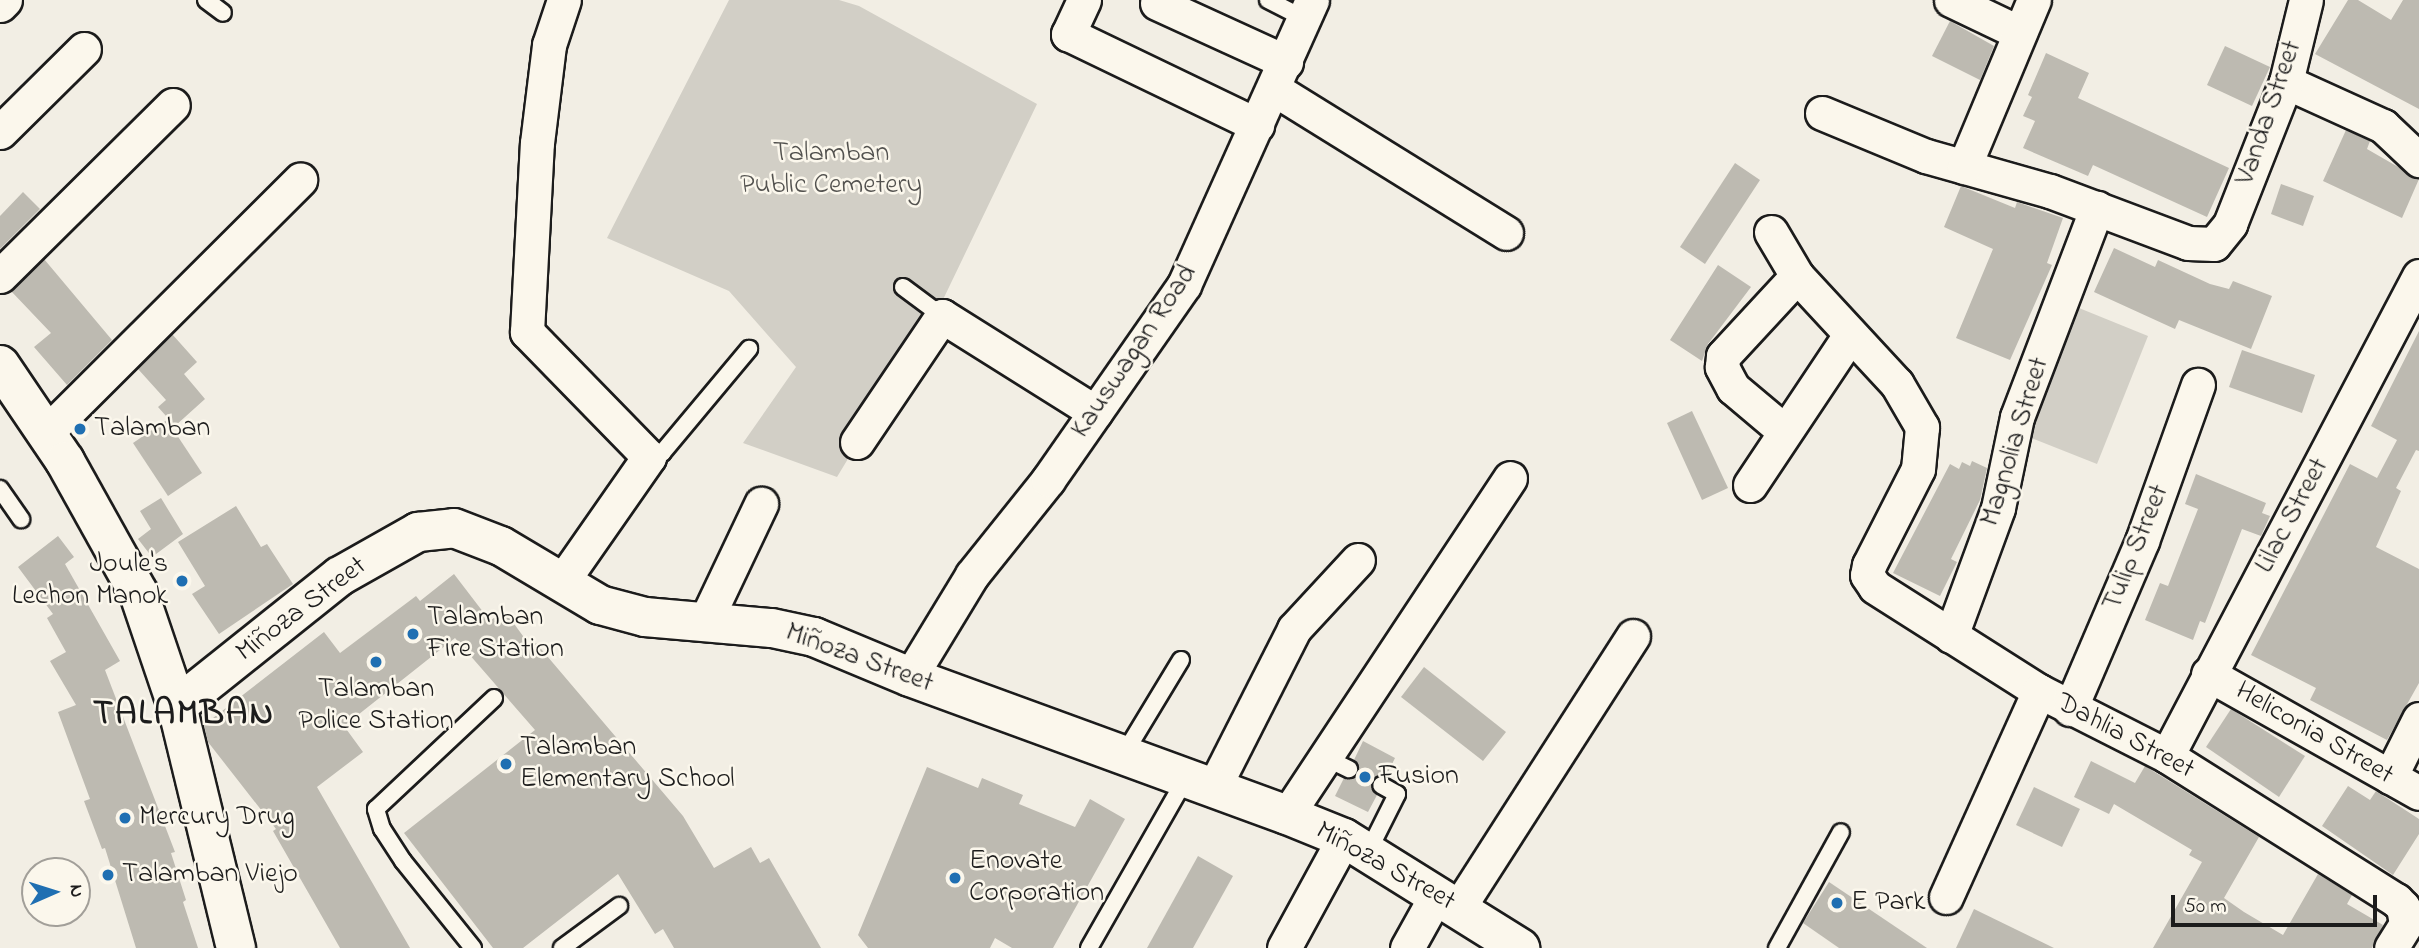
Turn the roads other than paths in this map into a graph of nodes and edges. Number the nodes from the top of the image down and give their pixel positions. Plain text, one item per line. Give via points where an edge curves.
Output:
1 (5, 0) edge
2 (206, 0) edge
3 (564, 0) edge
4 (1084, 0) edge
5 (1268, 0) edge
6 (1951, 0) edge
7 (2034, 0) edge
8 (2306, 0) edge
9 (1157, 3) dead end
10 (0, 5) edge
11 (1308, 9) edge
12 (223, 13) dead end
13 (2020, 33) junction
14 (84, 48) dead end
15 (1280, 75) junction
16 (2286, 82) junction
17 (173, 105) dead end
18 (1822, 113) dead end
19 (1257, 125) junction
20 (0, 132) edge
21 (2419, 160) edge
22 (1964, 167) junction
23 (300, 180) dead end
24 (2097, 208) junction
25 (1506, 233) dead end
26 (1771, 233) dead end
27 (0, 276) edge
28 (1797, 276) junction
29 (2419, 276) edge
30 (903, 287) dead end
31 (942, 316) junction
32 (1850, 335) junction
33 (749, 349) dead end
34 (6, 385) edge
35 (2198, 385) dead end
36 (1095, 412) junction
37 (1783, 430) junction
38 (46, 433) junction
39 (857, 442) dead end
40 (649, 457) junction
41 (1510, 478) dead end
42 (1750, 485) dead end
43 (0, 489) edge
44 (761, 504) dead end
45 (21, 519) dead end
46 (1357, 560) dead end
47 (561, 583) junction
48 (705, 622) junction
49 (1633, 636) dead end
50 (1951, 636) junction
51 (1181, 660) dead end
52 (2208, 674) junction
53 (910, 677) junction
54 (2039, 691) junction
55 (494, 698) dead end
56 (177, 706) junction
57 (2070, 709) junction
58 (2419, 719) edge
59 (1124, 754) junction
60 (2167, 756) junction
61 (2390, 777) junction
62 (1200, 783) junction
63 (1381, 786) dead end
64 (2419, 793) edge
65 (1287, 815) junction
66 (1841, 832) dead end
67 (1356, 846) junction
68 (1946, 897) dead end
69 (1448, 900) junction
70 (619, 906) dead end
71 (236, 948) edge
72 (473, 948) edge
73 (562, 948) edge
74 (1089, 948) edge
75 (1284, 948) edge
76 (1407, 948) edge
77 (1521, 948) edge
78 (1777, 948) edge
79 (2391, 948) edge

1 - 10 street
2 - 12 lane
3 - 40 street via 549,45 524,318 532,342
4 - 19 street via 1068,34
5 - 11 lane
6 - 13 street
7 - 13 street
8 - 16 street, Vanda Street
9 - 15 street
11 - 15 street, Kauswagan Road
13 - 22 street
14 - 20 street
15 - 19 street, Kauswagan Road
15 - 25 street
16 - 21 street via 2383,126
16 - 24 street, Vanda Street via 2230,224 2214,244 2196,244
17 - 27 street
18 - 22 street
19 - 36 street, Kauswagan Road via 1184,285
22 - 24 street
23 - 38 street
24 - 50 street, Magnolia Street via 2017,416 1998,508
26 - 28 street
28 - 32 street
28 - 37 street via 1723,356 1722,368 1733,388
29 - 52 street, Lilac Street
30 - 31 lane
31 - 36 street
31 - 39 street
32 - 37 street
32 - 50 street, Dahlia Street via 1904,394 1922,426 1924,441 1918,468 1867,575 1875,587
33 - 40 lane via 663,453
34 - 38 main road
35 - 57 street, Tulip Street via 2143,541
36 - 53 street, Kauswagan Road via 972,575
37 - 42 street
38 - 56 main road via 139,594
40 - 47 street
41 - 65 street via 1336,763
43 - 45 lane
44 - 48 street
46 - 62 street via 1294,629
47 - 48 main road, Miñoza Street via 600,605 645,617
47 - 56 main road, Miñoza Street via 502,546 454,528 418,532 340,576
48 - 53 main road, Miñoza Street via 814,637
49 - 69 street
50 - 54 street, Dahlia Street
51 - 59 lane
52 - 60 street, Lilac Street
52 - 61 street, Heliconia Street
53 - 59 main road, Miñoza Street
54 - 57 street, Dahlia Street
54 - 68 street
55 - 72 lane via 376,809 382,829 403,861
56 - 71 main road
57 - 60 street, Dahlia Street
58 - 61 street
59 - 62 main road, Miñoza Street
60 - 79 street, Dahlia Street via 2396,900 2406,924
61 - 64 street, Heliconia Street
62 - 65 main road, Miñoza Street
62 - 74 lane
63 - 67 lane via 1397,794
65 - 67 main road, Miñoza Street
66 - 78 lane
67 - 69 main road, Miñoza Street
67 - 75 street
69 - 76 street
69 - 77 main road, Miñoza Street
70 - 73 lane

